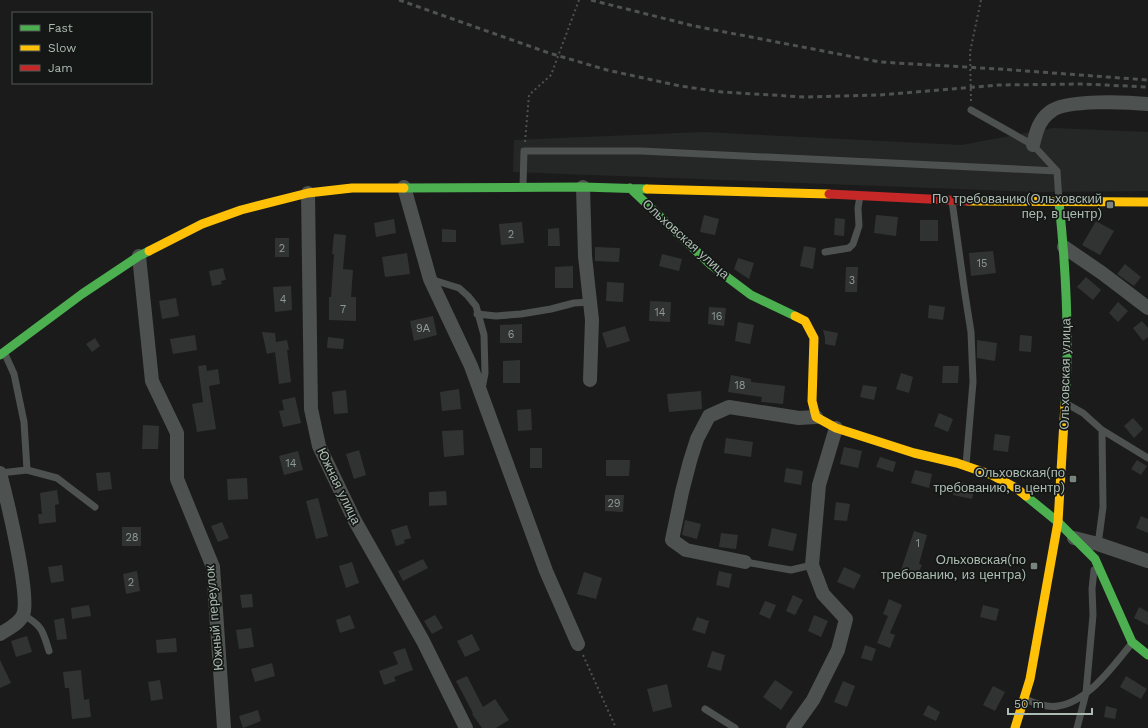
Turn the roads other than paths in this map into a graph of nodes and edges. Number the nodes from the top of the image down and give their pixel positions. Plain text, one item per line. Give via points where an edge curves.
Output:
1 (1148, 104) edge
2 (971, 110) road end
3 (1033, 145) junction
4 (1056, 171) junction
5 (523, 186) junction
6 (404, 187) junction
7 (583, 187) junction
8 (630, 188) junction
9 (308, 193) junction
10 (860, 195) junction
11 (952, 201) junction
12 (1059, 202) junction
13 (1148, 202) edge
14 (1064, 247) junction
15 (825, 252) dead end
16 (140, 256) junction
17 (430, 279) junction
18 (590, 302) junction
19 (1148, 308) edge
20 (477, 314) junction
21 (2, 354) edge
22 (590, 380) dead end
23 (481, 391) junction
24 (1066, 403) junction
25 (816, 416) junction
26 (836, 428) junction
27 (1102, 430) junction
28 (1148, 458) edge
29 (966, 466) junction
30 (26, 470) junction
31 (0, 473) edge
32 (95, 508) dead end
33 (1058, 522) junction
34 (1074, 538) junction
35 (1098, 544) junction
36 (1095, 559) junction
37 (1148, 561) edge
38 (745, 562) joint
39 (812, 565) junction
40 (23, 615) junction
41 (0, 634) edge
42 (1132, 642) junction
43 (578, 644) road end
44 (50, 651) dead end
45 (1148, 655) edge
46 (1086, 693) junction
47 (1025, 699) junction
48 (705, 709) dead end
49 (224, 728) edge
50 (466, 728) edge
51 (735, 728) edge
52 (793, 728) edge
53 (1015, 728) edge
54 (1077, 728) edge

1 - 3 street via 1095,102 1056,107 1042,120
2 - 3 lane
3 - 4 lane
4 - 5 lane via 641,151 524,151
4 - 12 lane
5 - 6 street
5 - 7 street
6 - 9 street via 352,188
6 - 17 street
7 - 8 street
7 - 18 street via 585,256
8 - 10 street
8 - 25 street, Ольховская улица via 711,265 752,295 805,321 814,338 812,401
9 - 16 street via 241,210 202,224
9 - 50 street, Южная улица via 311,409 319,446 355,520 423,641
10 - 11 street
10 - 15 lane via 859,226 854,244 849,248
11 - 12 street
11 - 29 lane via 972,332 973,382
12 - 13 street
12 - 14 street, Ольховская улица
14 - 19 street
14 - 24 street, Ольховская улица via 1068,362
16 - 21 street via 69,303
16 - 49 street, Южный переулок via 152,382 176,432 177,479 213,567
17 - 20 lane via 459,288 476,306
17 - 23 street
18 - 20 lane via 521,314
18 - 22 street
20 - 23 lane via 484,335 485,373
21 - 30 lane via 14,374 24,422
23 - 43 street via 546,572
24 - 27 lane via 1083,413
24 - 33 street, Ольховская улица
25 - 26 street
25 - 38 street via 799,418 729,407 709,416 697,439 672,540 686,550
26 - 29 street via 914,453
26 - 39 street via 819,484
27 - 28 lane
27 - 35 lane via 1103,507
29 - 33 street via 992,475 1016,488
30 - 31 lane
30 - 32 lane via 57,478
31 - 40 street via 22,575 25,608
33 - 34 street
33 - 47 street, Ольховская улица
34 - 35 street
34 - 36 street
35 - 36 lane
35 - 37 street
36 - 42 street
36 - 46 lane
38 - 39 lane via 791,570
39 - 52 street via 823,594 846,619 838,650 813,700
40 - 41 street via 19,621
40 - 44 lane via 36,622
42 - 45 street
42 - 46 lane via 1110,670
46 - 47 lane via 1069,704 1056,707
46 - 54 lane
47 - 53 street, Ольховская улица
48 - 51 lane

